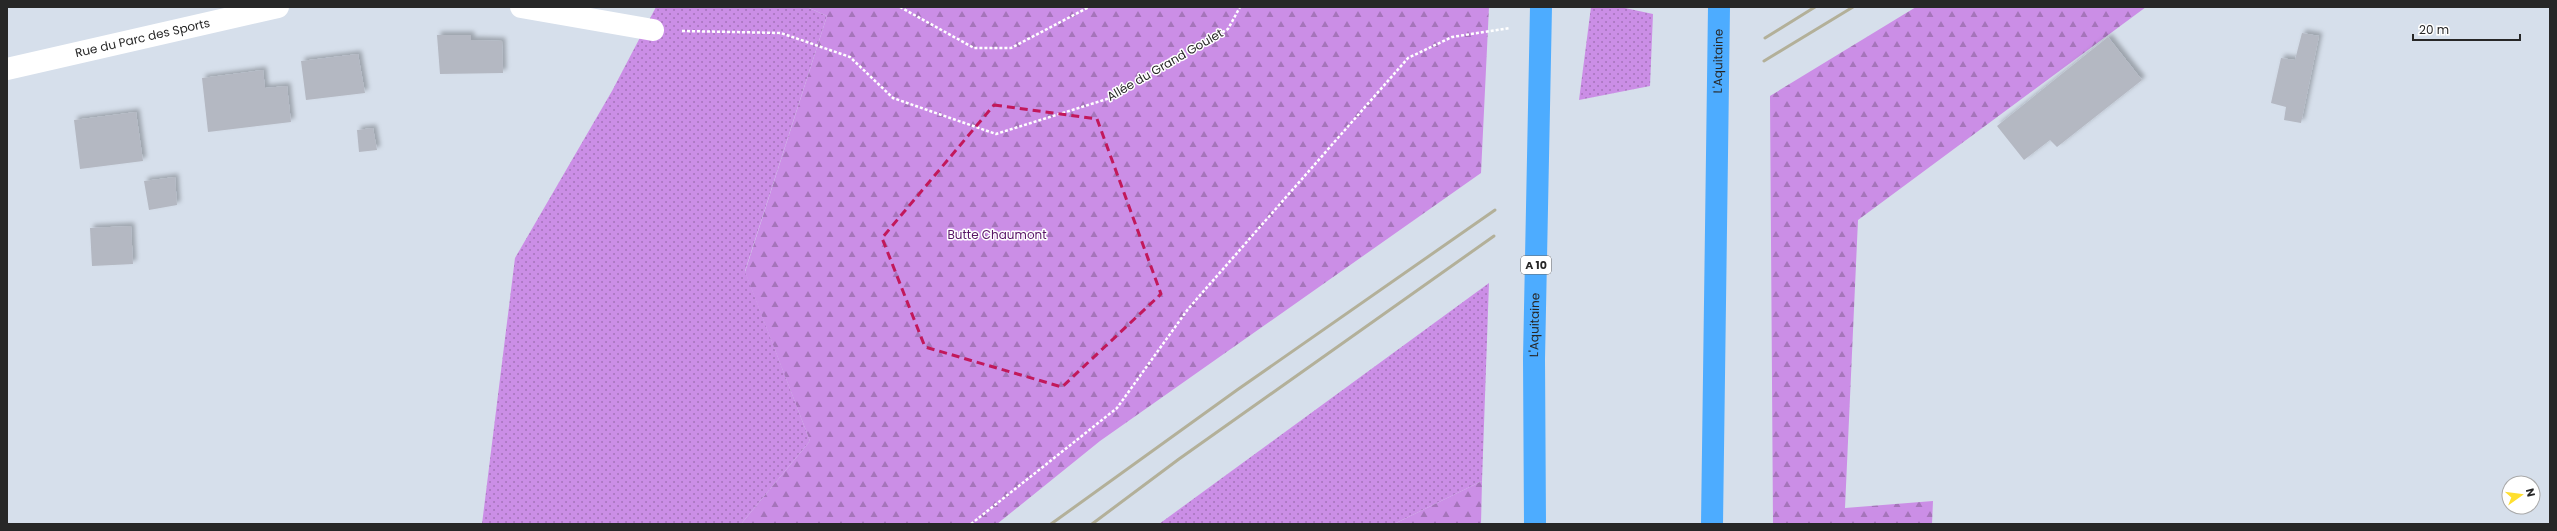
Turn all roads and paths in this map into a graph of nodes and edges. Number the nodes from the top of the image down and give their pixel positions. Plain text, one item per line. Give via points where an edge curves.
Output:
1 (278, 7) edge
2 (521, 7) edge
3 (900, 7) edge
4 (1088, 7) edge
5 (1240, 7) edge
6 (1719, 7) edge
7 (1541, 18) edge
8 (653, 30) joint
9 (7, 69) edge
10 (972, 524) edge
11 (1535, 524) edge
12 (1712, 524) edge

1 - 9 street, Rue du Parc des Sports
2 - 8 street
3 - 4 path via 974,48 1011,48
5 - 8 path, Allée du Grand Goulet via 1228,29 1107,99 996,134 893,98 850,57 780,33
6 - 12 highway, L'Aquitaine
7 - 10 path via 1452,37 1408,58 1188,309 1117,408
7 - 11 highway, L'Aquitaine / A 10 via 1534,359

